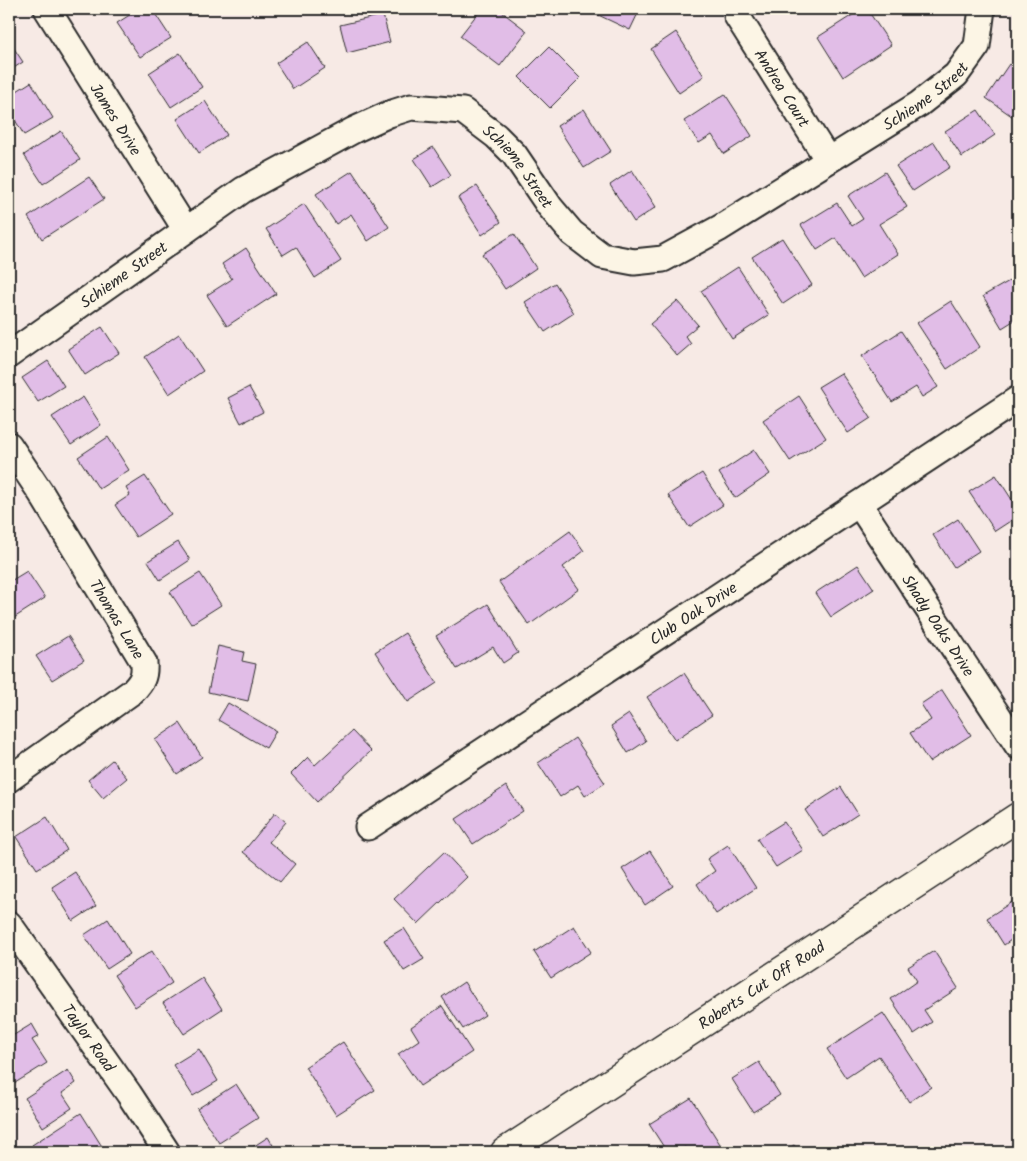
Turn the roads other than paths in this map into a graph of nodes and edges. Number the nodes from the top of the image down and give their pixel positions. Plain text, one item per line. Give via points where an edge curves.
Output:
1 (47, 9) edge
2 (982, 9) edge
3 (736, 16) dead end
4 (828, 160) junction
5 (186, 230) junction
6 (9, 355) edge
7 (1018, 399) edge
8 (9, 445) edge
9 (859, 504) junction
10 (1018, 746) edge
11 (9, 779) edge
12 (1018, 817) edge
13 (368, 828) dead end
14 (9, 924) edge
15 (167, 1152) edge
16 (504, 1152) edge

1 - 5 street, James Drive
2 - 4 street, Schieme Street via 976,46 956,75 919,104
3 - 4 street, Andrea Court
4 - 5 street, Schieme Street via 720,228 662,258 634,262 602,256 572,233 514,154 463,110 412,107 354,130 252,185
5 - 6 street, Schieme Street
7 - 9 street, Club Oak Drive
8 - 11 street, Thomas Lane via 42,493 144,663 145,672 142,682 133,690
9 - 10 street, Shady Oaks Drive
9 - 13 street, Club Oak Drive
12 - 16 street, Roberts Cut Off Road
14 - 15 street, Taylor Road

